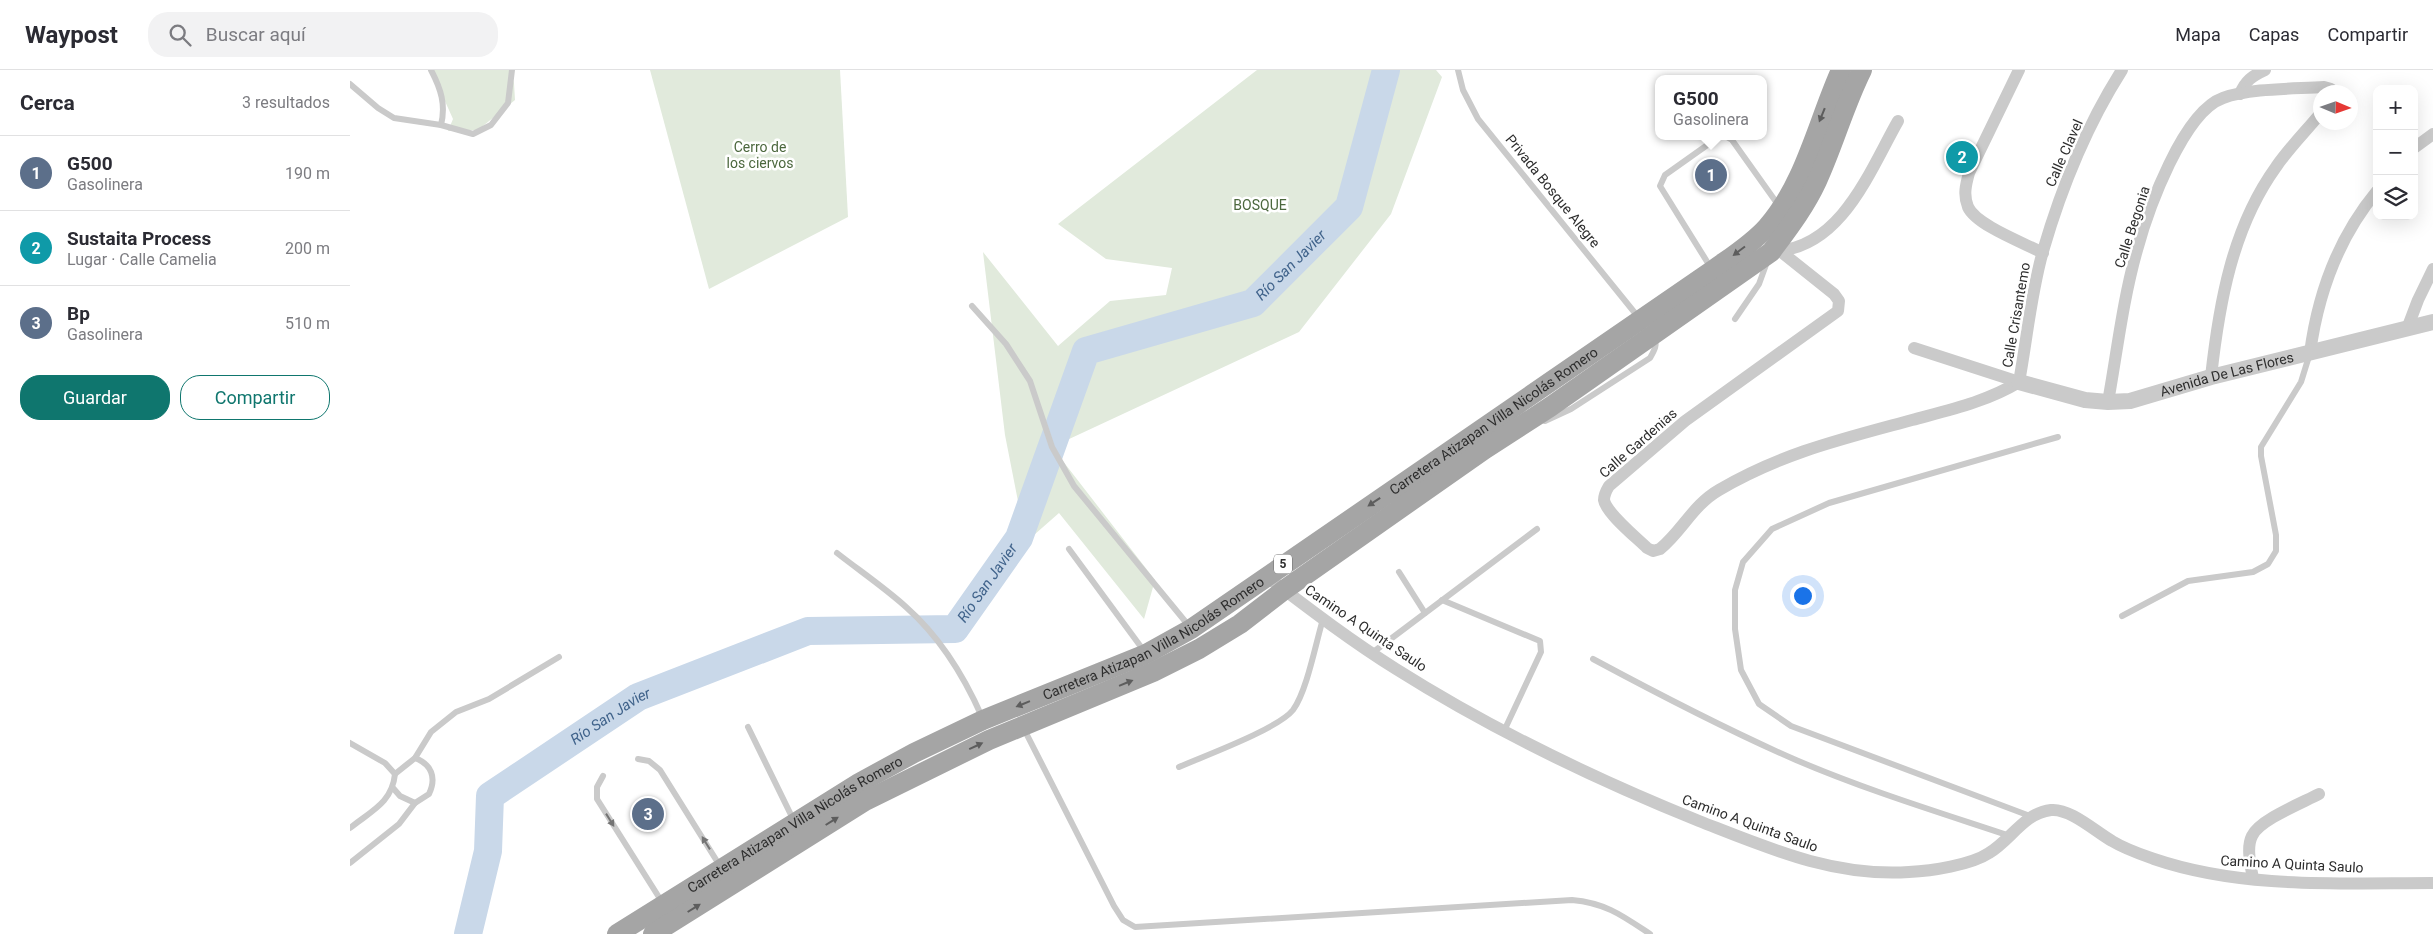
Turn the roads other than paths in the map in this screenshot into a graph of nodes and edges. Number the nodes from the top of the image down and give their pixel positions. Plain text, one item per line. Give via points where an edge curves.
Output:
1 (432, 70) edge
2 (512, 70) edge
3 (1458, 70) edge
4 (1841, 70) edge
5 (1862, 70) edge
6 (2018, 70) edge
7 (2122, 70) edge
8 (2256, 72) edge
9 (350, 84) edge
10 (2313, 88) edge
11 (2240, 94) junction
12 (1898, 121) dead end
13 (2313, 122) edge
14 (441, 125) junction
15 (2433, 134) edge
16 (1714, 140) edge
17 (1732, 140) edge
18 (2418, 145) edge
19 (2373, 196) edge
20 (1781, 209) junction
21 (1776, 251) junction
22 (2043, 253) junction
23 (2433, 269) edge
24 (1713, 270) junction
25 (972, 306) dead end
26 (1735, 319) dead end
27 (2433, 322) edge
28 (1647, 328) junction
29 (2407, 329) junction
30 (1914, 348) dead end
31 (2310, 353) junction
32 (2211, 377) junction
33 (2019, 382) junction
34 (2108, 402) junction
35 (2058, 437) dead end
36 (1537, 529) dead end
37 (1069, 549) dead end
38 (837, 553) dead end
39 (1399, 572) dead end
40 (1266, 576) junction
41 (1284, 590) junction
42 (1442, 600) junction
43 (1425, 613) junction
44 (1234, 614) junction
45 (2122, 616) dead end
46 (1323, 618) junction
47 (1191, 629) junction
48 (1372, 653) junction
49 (1146, 654) junction
50 (559, 658) dead end
51 (1593, 659) dead end
52 (983, 720) junction
53 (1023, 726) junction
54 (748, 727) dead end
55 (1504, 731) junction
56 (350, 743) edge
57 (416, 758) junction
58 (638, 759) dead end
59 (1179, 767) dead end
60 (395, 774) junction
61 (603, 776) dead end
62 (393, 788) junction
63 (2319, 794) dead end
64 (415, 803) junction
65 (2030, 816) junction
66 (795, 822) junction
67 (350, 828) edge
68 (2012, 836) junction
69 (350, 863) edge
70 (726, 876) junction
71 (2253, 879) junction
72 (2433, 883) edge
73 (668, 912) junction
74 (617, 934) edge
75 (653, 934) edge
76 (1650, 934) edge

1 - 14 lane via 442,95
2 - 14 lane via 508,103 491,126 473,134
3 - 28 lane, Privada Bosque Alegre via 1463,90 1478,119
4 -> 20 main road, Carretera Atizapan Villa Nicolás Romero / 5
5 - 21 main road, Carretera Atizapan Villa Nicolás Romero / 5 via 1817,181
6 - 22 street via 1964,190 1968,206 1976,218
7 - 22 street, Calle Clavel via 2075,160
8 - 11 street via 2244,83
9 - 14 lane via 394,118
10 - 11 street, Calle Begonia
11 - 34 street, Calle Begonia via 2221,98 2200,113 2180,143 2154,201 2137,250
12 - 21 street via 1849,207 1829,228 1806,242
13 - 32 street via 2276,167 2244,225 2223,293
15 - 18 street
16 - 24 lane via 1665,175 1660,186
17 - 20 lane
19 - 31 street via 2342,243 2325,280
20 -> 24 main road, Carretera Atizapan Villa Nicolás Romero / 5 via 1766,228
21 - 26 lane
21 - 28 main road, Carretera Atizapan Villa Nicolás Romero / 5
21 - 33 street, Calle Gardenias via 1834,294 1839,301 1838,311 1705,406 1609,486 1604,502 1647,548 1653,551 1660,549 1701,502 1771,463 1803,450 1986,399
22 - 33 street, Calle Crisantemo
23 - 29 street
24 - 28 main road, Carretera Atizapan Villa Nicolás Romero / 5
25 - 47 lane via 1006,344 1030,381 1052,447 1074,486
27 - 29 street, Avenida De Las Flores
28 -> 40 main road, Carretera Atizapan Villa Nicolás Romero / 5
28 - 41 main road, Carretera Atizapan Villa Nicolás Romero / 5 via 1550,407
29 - 31 street, Avenida De Las Flores
30 - 33 street
31 - 32 street, Avenida De Las Flores
31 - 45 lane via 2301,382 2261,447 2276,534 2276,551 2268,564 2253,572 2188,582
32 - 34 street, Avenida De Las Flores via 2130,401
33 - 34 street, Avenida De Las Flores via 2085,400
35 - 65 lane via 1829,503 1772,529 1743,562 1736,590 1735,629 1741,670 1758,704 1791,726
36 - 42 lane
37 - 49 lane
38 - 52 lane via 906,606 929,629 968,686
39 - 43 lane
40 - 41 street, Camino A Quinta Saulo
40 - 44 main road, Carretera Atizapan Villa Nicolás Romero / 5
41 - 44 main road, Carretera Atizapan Villa Nicolás Romero / 5
41 - 46 street, Camino A Quinta Saulo
42 - 43 lane
42 - 55 lane via 1540,641 1541,652
43 - 48 lane
44 - 47 main road, Carretera Atizapan Villa Nicolás Romero / 5
53 -> 44 main road, Carretera Atizapan Villa Nicolás Romero / 5 via 1153,672 1199,649
46 - 48 street, Camino A Quinta Saulo
46 - 59 lane via 1302,692 1293,711 1275,725
47 - 49 main road, Carretera Atizapan Villa Nicolás Romero / 5
48 - 55 street, Camino A Quinta Saulo
49 -> 52 main road, Carretera Atizapan Villa Nicolás Romero / 5
50 - 57 lane via 488,699 456,712 430,732
51 - 68 lane via 1693,713 1797,760 1903,801
52 - 66 main road, Carretera Atizapan Villa Nicolás Romero / 5 via 914,753
70 -> 53 main road, Carretera Atizapan Villa Nicolás Romero / 5 via 930,767
53 - 76 lane via 1114,906 1123,920 1135,926 1572,900 1594,902 1613,909
54 - 66 lane
55 - 68 street, Camino A Quinta Saulo via 1646,799 1813,863 1859,872 1911,872 1955,865 1988,855
56 - 60 lane via 385,763
57 - 60 lane
57 - 64 lane via 432,770 433,780 429,794
70 -> 58 lane via 660,770 649,761
60 - 62 lane
61 -> 73 lane via 597,787 597,799
62 - 64 lane via 400,796
62 - 67 lane via 389,797
63 - 71 street via 2258,827 2251,837
64 - 69 lane via 398,824
65 - 68 street, Camino A Quinta Saulo
65 - 71 street, Camino A Quinta Saulo via 2053,809 2078,819 2115,843 2153,859 2202,873
66 - 70 main road, Carretera Atizapan Villa Nicolás Romero / 5
70 - 73 main road, Carretera Atizapan Villa Nicolás Romero / 5
71 - 72 street, Camino A Quinta Saulo via 2318,883
73 - 74 main road, Carretera Atizapan Villa Nicolás Romero / 5
73 - 75 main road, Carretera Atizapan Villa Nicolás Romero / 5

